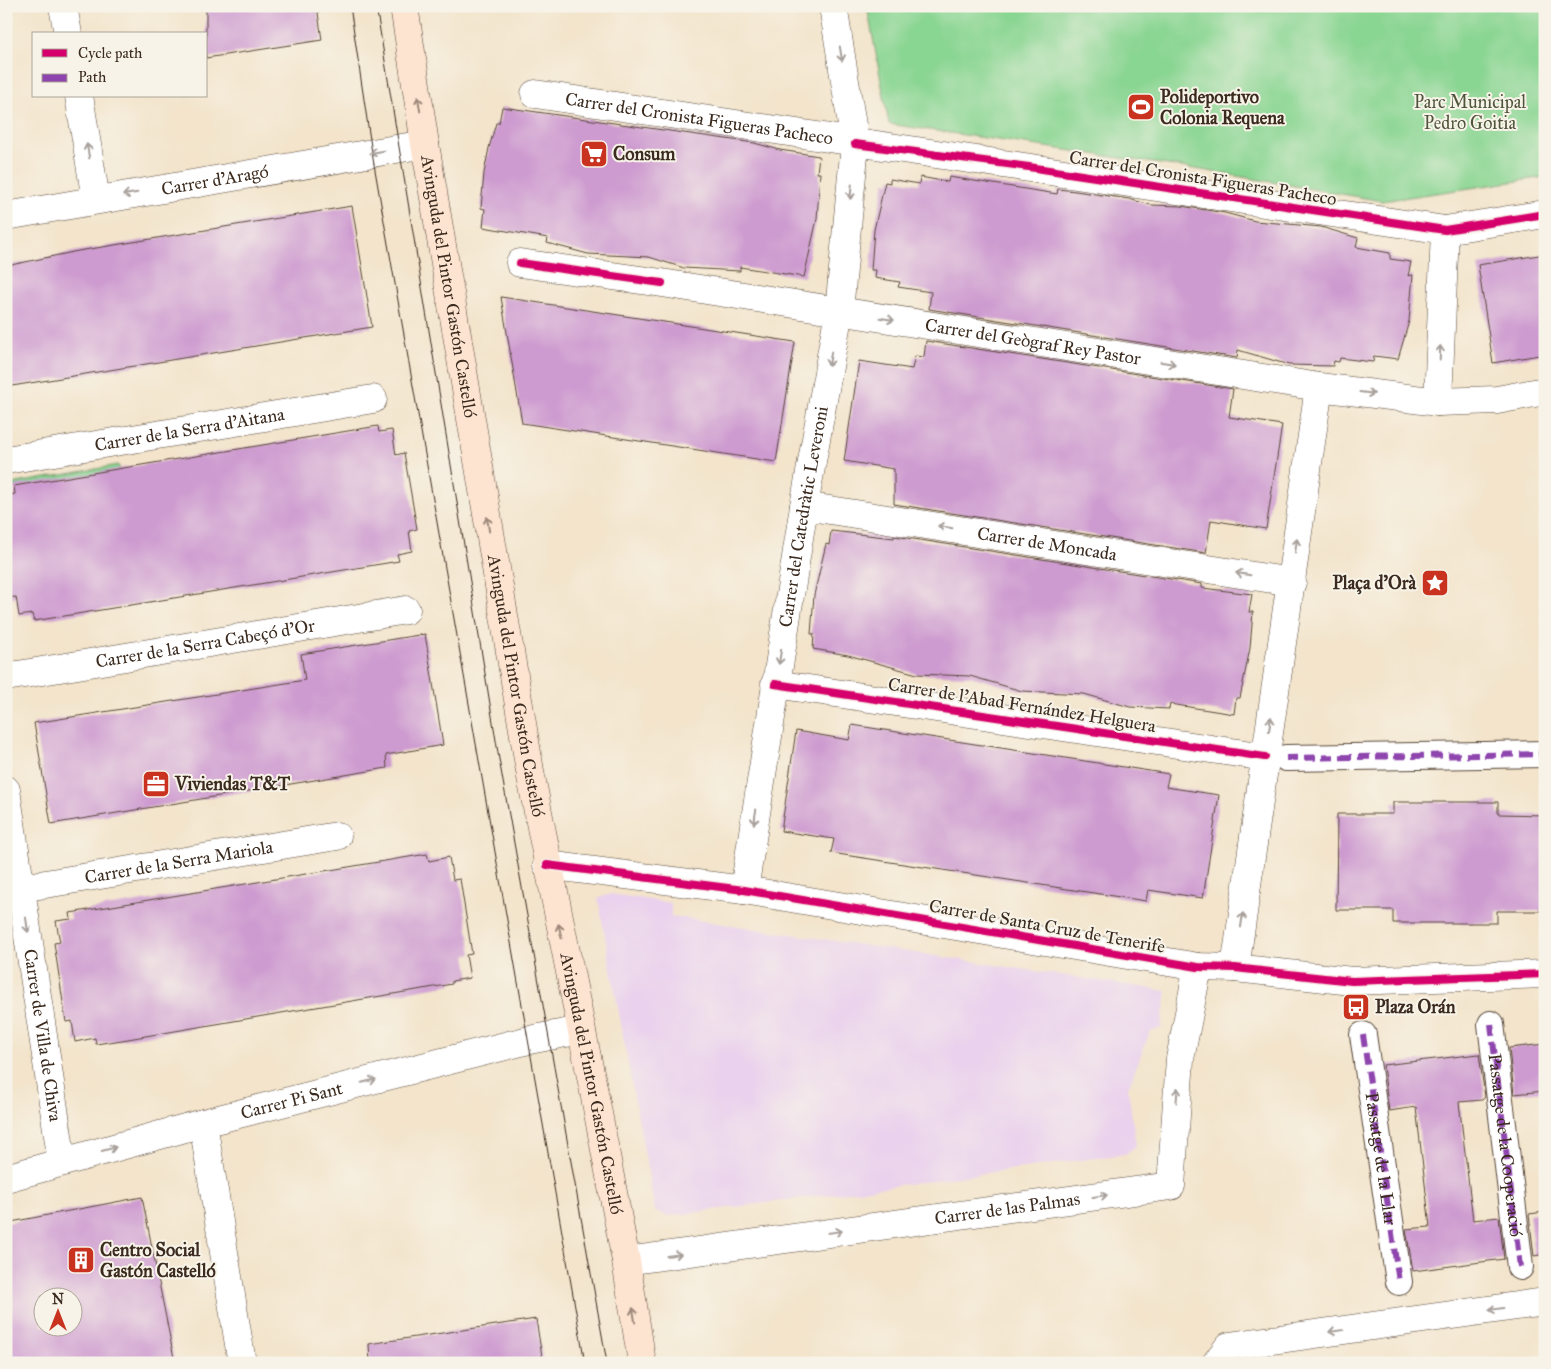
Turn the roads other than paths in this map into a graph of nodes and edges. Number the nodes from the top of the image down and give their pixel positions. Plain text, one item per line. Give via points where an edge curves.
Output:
1 (63, 6) edge
2 (404, 6) edge
3 (833, 6) edge
4 (68, 32) edge
5 (535, 94) dead end
6 (78, 98) edge
7 (425, 144) junction
8 (855, 144) junction
9 (96, 200) junction
10 (1545, 214) edge
11 (6, 216) edge
12 (1445, 230) junction
13 (520, 264) dead end
14 (839, 311) junction
15 (1318, 387) junction
16 (1545, 391) edge
17 (373, 400) dead end
18 (1438, 402) junction
19 (6, 460) edge
20 (804, 506) junction
21 (1292, 582) junction
22 (406, 610) dead end
23 (6, 677) edge
24 (775, 684) junction
25 (1545, 754) edge
26 (1276, 758) junction
27 (6, 790) edge
28 (337, 836) dead end
29 (547, 865) junction
30 (22, 888) junction
31 (744, 890) junction
32 (1198, 967) junction
33 (1235, 968) junction
34 (1545, 974) edge
35 (1491, 1024) dead end
36 (581, 1030) junction
37 (1362, 1035) dead end
38 (203, 1123) junction
39 (62, 1162) junction
40 (6, 1178) edge
41 (626, 1261) junction
42 (1520, 1267) dead end
43 (1399, 1282) dead end
44 (1545, 1302) edge
45 (1223, 1354) edge
46 (242, 1363) edge
47 (642, 1363) edge

1 - 4 street
7 -> 2 main road, Avinguda del Pintor Gastón Castelló
3 -> 8 street, Carrer del Catedràtic Leveroni
5 - 8 street, Carrer del Cronista Figueras Pacheco
9 -> 6 street
7 -> 9 street, Carrer d'Aragó
29 -> 7 main road, Avinguda del Pintor Gastón Castelló
8 - 12 street, Carrer del Cronista Figueras Pacheco via 1029,166
8 -> 14 street, Carrer del Catedràtic Leveroni
9 - 11 street, Carrer d'Aragó
10 - 12 street, Carrer del Cronista Figueras Pacheco
18 -> 12 street
13 - 14 street, Carrer del Geògraf Rey Pastor
14 -> 15 street, Carrer del Geògraf Rey Pastor
14 -> 20 street, Carrer del Catedràtic Leveroni
15 -> 18 street, Carrer del Geògraf Rey Pastor
21 -> 15 street
16 - 18 street, Carrer del Geògraf Rey Pastor via 1497,400
17 - 19 street, Carrer de la Serra d'Aitana
21 -> 20 street, Carrer de Moncada
20 -> 24 street, Carrer del Catedràtic Leveroni
26 -> 21 street
22 - 23 street, Carrer de la Serra Cabeçó d'Or
24 - 26 street, Carrer de l'Abad Fernández Helguera
24 -> 31 street, Carrer del Catedràtic Leveroni
25 - 26 street
33 -> 26 street
27 - 30 street, Carrer de Villa de Chiva
28 - 30 street, Carrer de la Serra Mariola
29 - 31 street, Carrer de Santa Cruz de Tenerife
36 -> 29 main road, Avinguda del Pintor Gastón Castelló
30 -> 39 street, Carrer de Villa de Chiva
31 - 32 street, Carrer de Santa Cruz de Tenerife
32 - 33 street, Carrer de Santa Cruz de Tenerife
41 -> 32 street, Carrer de las Palmas via 1171,1186 1180,1059
33 - 34 street, Carrer de Santa Cruz de Tenerife via 1352,981
35 - 42 street, Passatge de la Cooperació
38 -> 36 street, Carrer Pi Sant
36 - 41 main road, Avinguda del Pintor Gastón Castelló
37 - 43 street, Passatge de la Llar
39 -> 38 street, Carrer Pi Sant
38 - 46 street
39 - 40 street, Carrer Pi Sant
47 -> 41 main road, Avinguda del Pintor Gastón Castelló
44 -> 45 street

